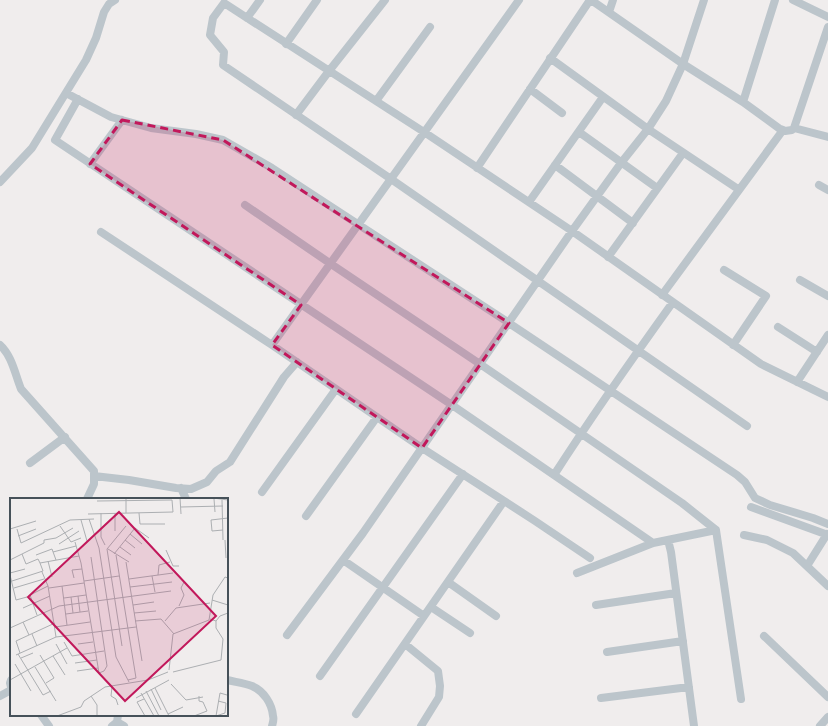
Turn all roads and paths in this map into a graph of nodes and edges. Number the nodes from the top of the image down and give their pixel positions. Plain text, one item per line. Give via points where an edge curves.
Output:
1 (260, 0) edge
2 (317, 0) edge
3 (384, 0) edge
4 (519, 0) edge
5 (591, 0) edge
6 (613, 0) edge
7 (704, 0) edge
8 (775, 0) edge
9 (793, 0) edge
10 (110, 1) edge
11 (609, 12) junction
12 (828, 17) edge
13 (247, 18) junction
14 (430, 27) dead end
15 (828, 27) edge
16 (286, 44) junction
17 (550, 58) junction
18 (683, 64) junction
19 (329, 71) junction
20 (530, 90) junction
21 (66, 93) junction
22 (603, 97) junction
23 (78, 99) junction
24 (376, 101) junction
25 (743, 102) junction
26 (562, 113) dead end
27 (296, 114) junction
28 (122, 120) junction
29 (794, 128) junction
30 (648, 129) junction
31 (783, 130) junction
32 (424, 132) junction
33 (579, 132) junction
34 (828, 137) edge
35 (683, 153) junction
36 (621, 163) junction
37 (90, 164) junction
38 (555, 166) junction
39 (477, 168) junction
40 (391, 179) junction
41 (0, 182) edge
42 (819, 185) dead end
43 (657, 188) junction
44 (738, 189) junction
45 (828, 190) edge
46 (597, 197) junction
47 (529, 202) junction
48 (245, 205) dead end
49 (633, 222) junction
50 (358, 224) junction
51 (572, 231) junction
52 (101, 232) dead end
53 (608, 257) junction
54 (331, 264) junction
55 (724, 270) dead end
56 (800, 280) dead end
57 (537, 281) junction
58 (662, 295) junction
59 (828, 296) edge
60 (672, 302) junction
61 (301, 305) junction
62 (509, 323) junction
63 (778, 327) dead end
64 (828, 335) edge
65 (0, 345) edge
66 (272, 345) junction
67 (733, 345) junction
68 (638, 350) junction
69 (817, 352) junction
70 (297, 362) junction
71 (480, 364) junction
72 (797, 382) junction
73 (336, 389) junction
74 (611, 391) junction
75 (828, 397) edge
76 (452, 405) junction
77 (377, 417) junction
78 (747, 426) dead end
79 (581, 433) junction
80 (65, 437) junction
81 (422, 448) junction
82 (30, 463) dead end
83 (463, 474) junction
84 (554, 475) junction
85 (94, 476) junction
86 (181, 488) junction
87 (262, 492) dead end
88 (87, 498) edge
89 (186, 498) edge
90 (504, 501) junction
91 (752, 507) dead end
92 (306, 516) dead end
93 (828, 524) edge
94 (716, 530) junction
95 (828, 534) edge
96 (744, 535) dead end
97 (668, 540) junction
98 (653, 543) junction
99 (590, 558) dead end
100 (343, 560) junction
101 (807, 566) junction
102 (577, 573) dead end
103 (448, 582) junction
104 (828, 586) edge
105 (383, 587) junction
106 (676, 593) junction
107 (596, 605) dead end
108 (431, 607) junction
109 (424, 616) junction
110 (496, 616) dead end
111 (470, 633) dead end
112 (287, 635) dead end
113 (764, 636) dead end
114 (683, 641) junction
115 (405, 644) junction
116 (607, 652) dead end
117 (320, 676) dead end
118 (228, 680) edge
119 (689, 687) junction
120 (10, 689) edge
121 (0, 696) edge
122 (828, 697) edge
123 (601, 698) dead end
124 (741, 699) dead end
125 (356, 714) dead end
126 (41, 716) edge
127 (828, 717) edge
128 (49, 726) edge
129 (272, 726) edge
130 (421, 726) edge
131 (694, 726) edge
132 (820, 726) edge

1 - 13 street
2 - 16 street
3 - 19 street
4 - 32 street
5 - 11 street
5 - 17 street
6 - 11 street
7 - 18 street
8 - 25 street
9 - 12 street
10 - 21 street via 86,60
11 - 18 street
13 - 16 street
13 - 27 street via 224,3 213,18 210,35 224,52 223,64
14 - 24 street
15 - 29 street
16 - 19 street
17 - 20 street
17 - 22 street
18 - 25 street
18 - 30 street via 666,101
19 - 24 street
19 - 27 street
20 - 26 street
20 - 39 street
21 - 23 street
21 - 41 street via 32,148
22 - 30 street
22 - 33 street
23 - 28 street via 111,117
23 - 37 street via 55,140
24 - 32 street
25 - 31 street
27 - 40 street
28 - 37 street
28 - 50 street via 151,128 223,140 272,168
29 - 31 street
29 - 34 street
30 - 35 street
30 - 36 street
31 - 44 street
32 - 39 street
32 - 40 street
33 - 36 street
33 - 38 street
35 - 43 street
35 - 44 street
36 - 43 street
36 - 46 street
37 - 61 street
38 - 46 street
38 - 47 street
39 - 47 street
40 - 50 street
40 - 57 street
42 - 45 street
43 - 49 street
44 - 58 street
46 - 49 street
46 - 51 street
47 - 51 street
48 - 54 street
49 - 53 street
50 - 54 street
50 - 62 street
51 - 53 street
51 - 57 street
52 - 66 street
53 - 58 street
54 - 61 street
54 - 71 street
55 - 67 street via 766,296
56 - 59 street
57 - 62 street
57 - 68 street
58 - 60 street
60 - 67 street
60 - 68 street
61 - 66 street
61 - 76 street
62 - 71 street
62 - 74 street
63 - 69 street
64 - 69 street
65 - 80 street via 12,362 21,389
66 - 70 street
67 - 72 street via 761,364
68 - 74 street
68 - 78 street
69 - 72 street
70 - 73 street
70 - 86 street via 284,377 230,462 216,471 207,482 192,489
71 - 76 street
71 - 79 street
72 - 75 street
73 - 77 street
73 - 87 street
74 - 79 street
74 - 93 street via 737,475 755,498
76 - 81 street
76 - 84 street
77 - 81 street
77 - 92 street
79 - 84 street
79 - 94 street via 682,503
80 - 82 street
80 - 85 street via 94,471
81 - 83 street
81 - 100 street
83 - 90 street
83 - 105 street
84 - 98 street
85 - 86 street
85 - 88 street via 94,484
86 - 89 street
90 - 99 street
90 - 103 street
91 - 95 street
94 - 97 street
94 - 124 street
95 - 101 street
96 - 101 street via 767,540 793,553
97 - 98 street
97 - 106 street
98 - 102 street
100 - 105 street
100 - 112 street
101 - 104 street
103 - 108 street
103 - 110 street
105 - 109 street
105 - 117 street
106 - 107 street
106 - 114 street
108 - 109 street
108 - 111 street
109 - 115 street
113 - 122 street
114 - 116 street
114 - 119 street
115 - 125 street
115 - 130 street via 438,671 439,697
118 - 129 street via 252,686 262,694 270,705
119 - 123 street
119 - 131 street
120 - 121 street
126 - 128 street
127 - 132 street

